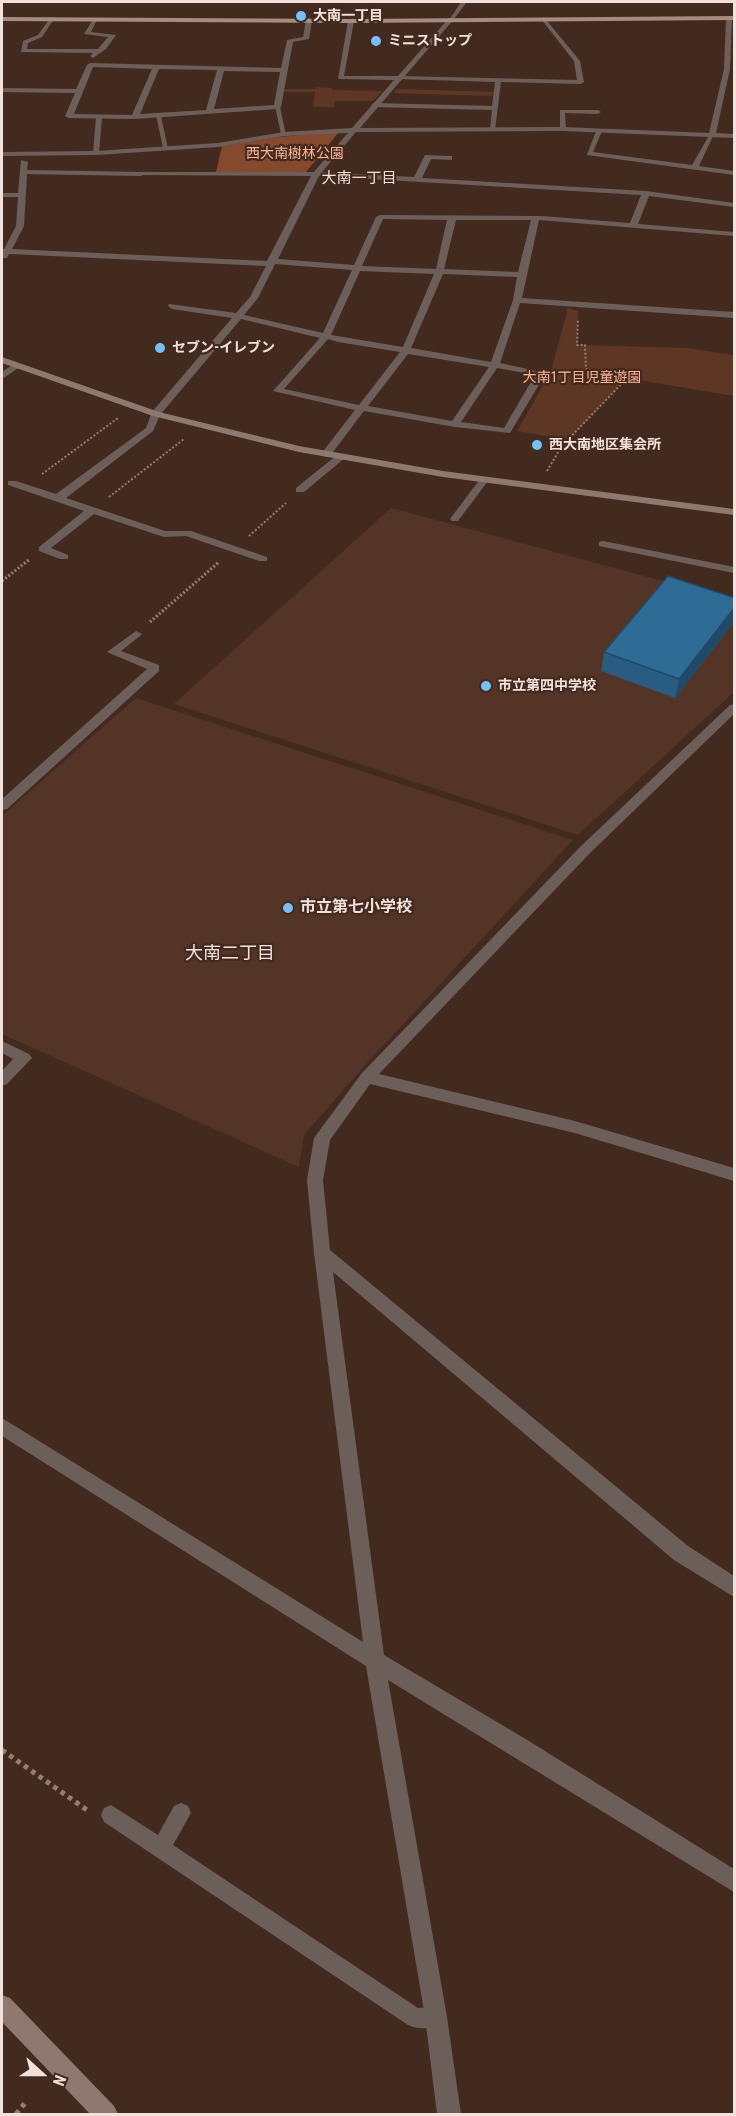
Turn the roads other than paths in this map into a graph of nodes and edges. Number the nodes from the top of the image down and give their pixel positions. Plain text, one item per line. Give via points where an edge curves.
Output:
1 (464, 2) edge
2 (732, 18) edge
3 (2, 19) edge
4 (51, 19) junction
5 (544, 19) junction
6 (94, 20) junction
7 (309, 20) junction
8 (451, 20) junction
9 (351, 21) junction
10 (100, 51) junction
11 (90, 65) junction
12 (157, 66) junction
13 (221, 68) junction
14 (731, 69) edge
15 (283, 70) junction
16 (399, 78) junction
17 (498, 80) junction
18 (2, 90) edge
19 (79, 91) junction
20 (374, 105) junction
21 (277, 107) junction
22 (495, 108) junction
23 (598, 112) dead end
24 (209, 113) junction
25 (158, 116) junction
26 (99, 117) junction
27 (135, 117) junction
28 (493, 129) junction
29 (563, 129) junction
30 (353, 130) junction
31 (599, 131) junction
32 (284, 134) junction
33 (711, 135) junction
34 (735, 136) edge
35 (166, 148) junction
36 (96, 153) junction
37 (2, 154) edge
38 (24, 154) junction
39 (449, 158) dead end
40 (695, 167) junction
41 (25, 172) junction
42 (735, 173) edge
43 (141, 174) joint
44 (316, 174) junction
45 (418, 178) junction
46 (646, 193) junction
47 (2, 195) edge
48 (21, 195) junction
49 (735, 205) edge
50 (452, 218) junction
51 (535, 219) junction
52 (633, 225) junction
53 (735, 234) edge
54 (5, 251) edge
55 (2, 258) edge
56 (270, 262) junction
57 (356, 268) junction
58 (439, 273) junction
59 (522, 275) junction
60 (517, 300) junction
61 (172, 306) dead end
62 (735, 315) edge
63 (238, 316) junction
64 (326, 336) junction
65 (406, 350) junction
66 (2, 360) edge
67 (18, 365) junction
68 (494, 366) junction
69 (2, 376) edge
70 (361, 408) junction
71 (155, 414) junction
72 (454, 424) junction
73 (326, 454) junction
74 (341, 457) junction
75 (483, 481) junction
76 (12, 483) dead end
77 (300, 490) dead end
78 (57, 499) junction
79 (92, 510) junction
80 (735, 512) edge
81 (455, 519) dead end
82 (603, 544) dead end
83 (64, 557) dead end
84 (263, 559) dead end
85 (735, 570) edge
86 (136, 634) dead end
87 (735, 708) edge
88 (2, 805) edge
89 (2, 1047) edge
90 (367, 1077) junction
91 (2, 1080) edge
92 (735, 1175) edge
93 (322, 1253) junction
94 (2, 1426) edge
95 (735, 1587) edge
96 (375, 1661) junction
97 (181, 1814) dead end
98 (111, 1815) road end
99 (161, 1848) junction
100 (735, 1881) edge
101 (2, 2006) edge
102 (436, 2016) junction
103 (106, 2115) edge
104 (449, 2115) edge

1 - 8 lane
2 - 5 main road
2 - 14 street
3 - 4 main road
4 - 6 main road
4 - 10 street via 39,36 25,42 23,51
5 - 8 main road
5 - 17 lane via 578,61 581,82
6 - 7 main road
6 - 10 street via 87,34 113,35
7 - 9 main road
7 - 15 street via 306,39 290,40
8 - 9 main road
8 - 16 street
9 - 16 street via 340,78
10 - 11 street via 87,61
11 - 12 street
11 - 19 street
12 - 13 street
12 - 27 street
13 - 15 street
13 - 24 street
14 - 33 street
15 - 21 street
16 - 17 lane
16 - 20 street
17 - 22 lane
18 - 19 street
19 - 26 street via 69,116
20 - 22 lane
20 - 30 street
21 - 24 street
21 - 32 lane
22 - 28 lane
23 - 29 lane via 562,111
24 - 25 street
25 - 27 street
25 - 35 lane
26 - 27 street
26 - 36 lane
28 - 29 street
28 - 30 street
29 - 31 street
30 - 32 street
30 - 44 street
31 - 33 street
31 - 40 lane via 588,154
32 - 35 street via 218,145
33 - 34 street
33 - 40 lane
35 - 36 street
36 - 38 street
37 - 38 street
38 - 41 street
39 - 45 street via 428,157
40 - 42 lane
41 - 43 street
41 - 48 street
43 - 44 lane
44 - 45 street
44 - 56 street
45 - 46 street
46 - 49 street
46 - 52 street
47 - 48 street
48 - 54 street via 20,226
50 - 51 street
50 - 57 street via 380,217
50 - 58 street
51 - 52 street
51 - 59 street
52 - 53 street
54 - 55 street
54 - 56 street
56 - 57 street
56 - 63 street via 254,298
57 - 58 street
57 - 64 street
58 - 59 street
58 - 65 street
59 - 60 street
60 - 62 street
60 - 68 street
61 - 63 street
63 - 64 street
63 - 71 street
64 - 65 street
64 - 70 street via 278,391
65 - 68 street
65 - 70 street
66 - 67 street
67 - 69 street
67 - 71 street
68 - 72 street
68 - 72 street via 541,373 507,431
70 - 72 street
70 - 73 street
71 - 73 street
71 - 78 street via 150,429
73 - 74 street
74 - 75 street
74 - 77 street
75 - 80 street
75 - 81 lane
76 - 78 street
78 - 79 street
79 - 83 street via 43,549
79 - 84 street via 164,534 187,532
82 - 85 street
86 - 88 street via 113,652 155,668
87 - 90 street via 585,850
89 - 91 street via 24,1058
90 - 92 street via 575,1127
90 - 93 street via 322,1138 315,1180
93 - 95 street via 681,1553
93 - 96 street
94 - 96 street
96 - 100 street
96 - 102 street
97 - 99 lane
98 - 99 lane
99 - 102 lane via 415,2018
101 - 103 street
102 - 104 street

